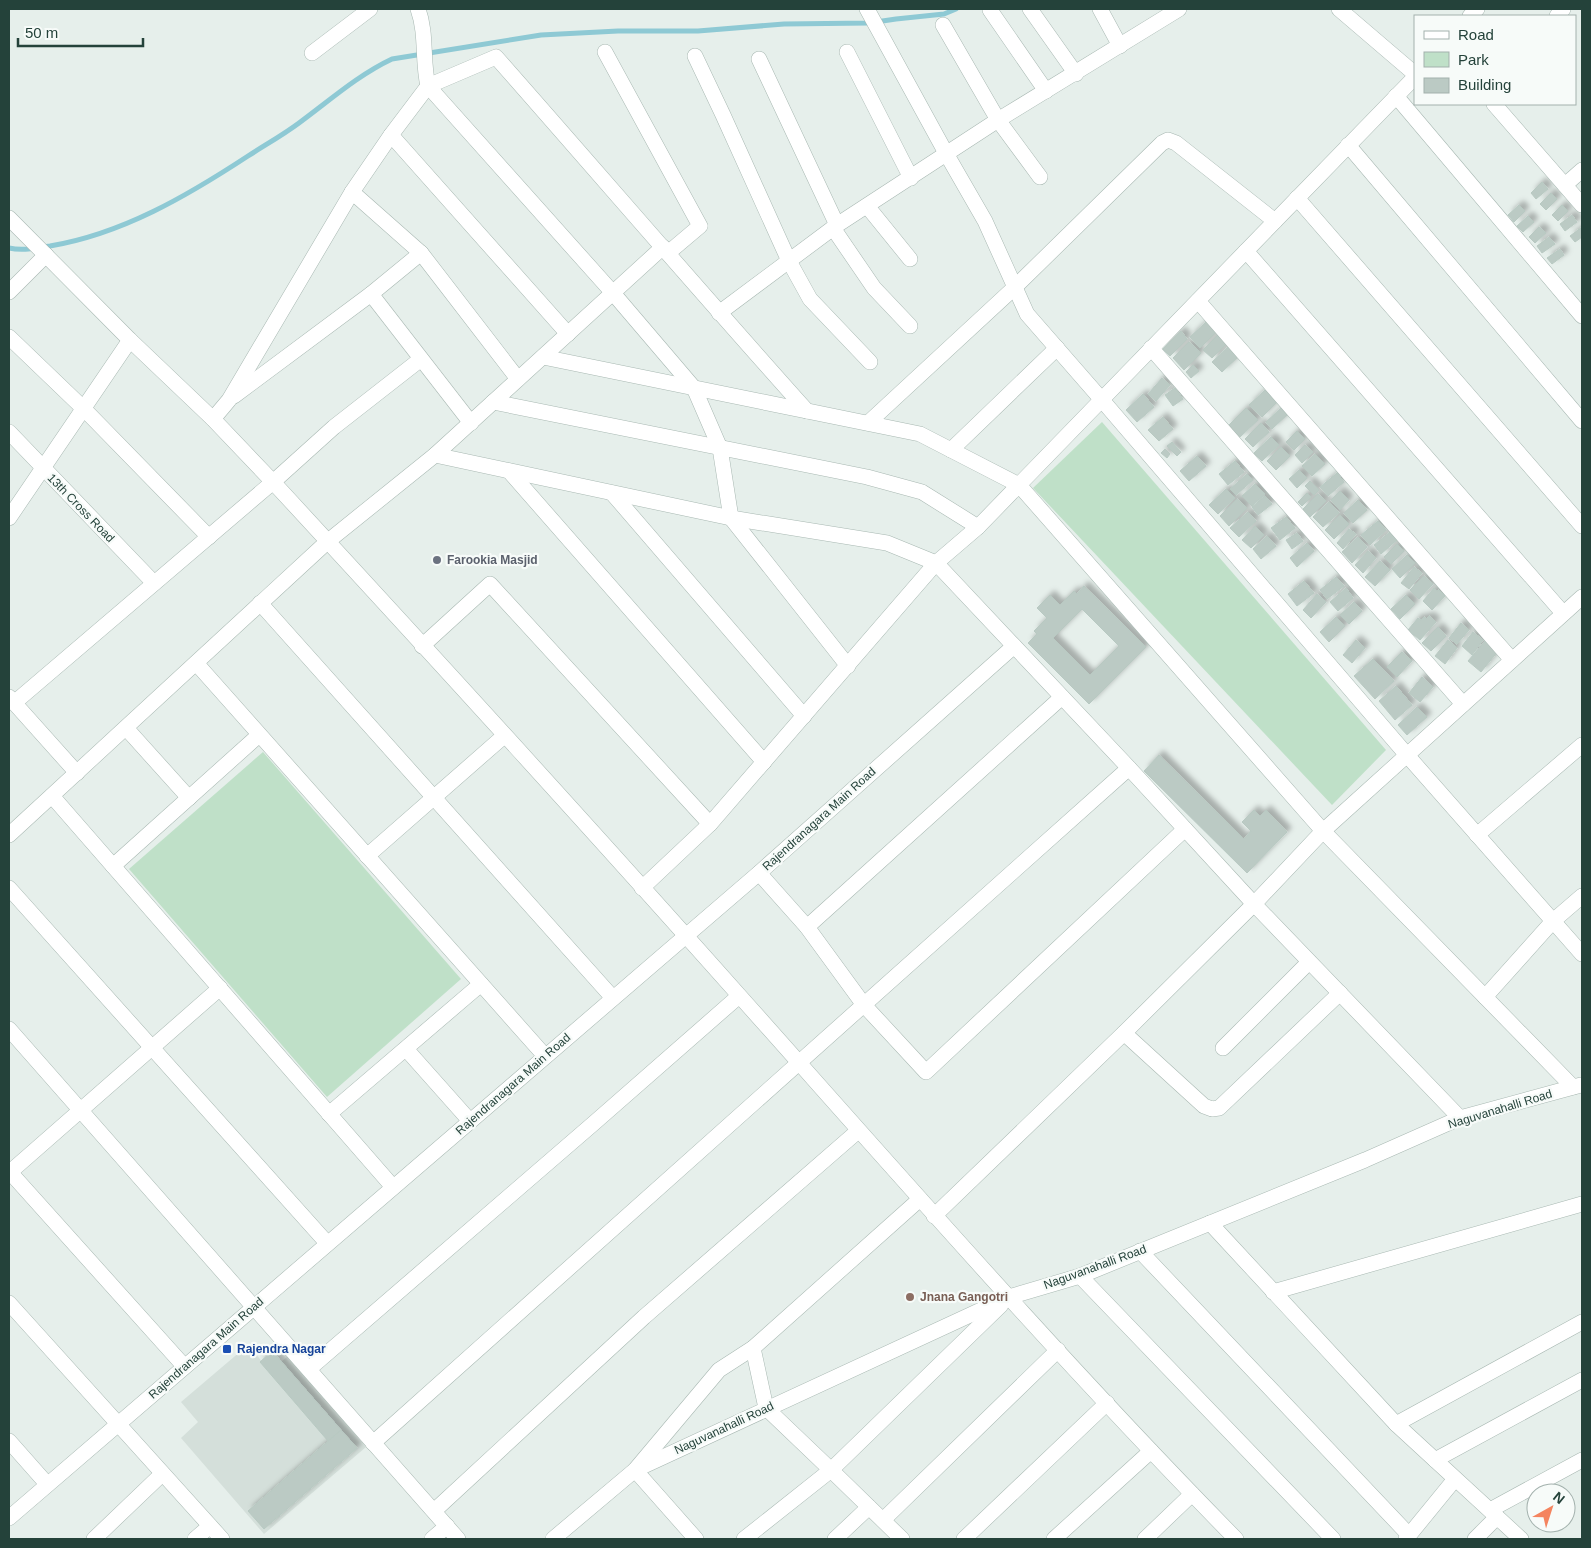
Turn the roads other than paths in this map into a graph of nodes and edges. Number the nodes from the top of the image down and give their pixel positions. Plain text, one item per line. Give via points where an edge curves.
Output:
1 (370, 9) edge
2 (418, 9) edge
3 (867, 9) edge
4 (1030, 9) edge
5 (1100, 9) edge
6 (1179, 9) edge
7 (1339, 9) edge
8 (990, 10) edge
9 (943, 25) dead end
10 (1120, 46) junction
11 (605, 52) dead end
12 (847, 52) dead end
13 (312, 53) dead end
14 (695, 56) dead end
15 (759, 59) dead end
16 (1076, 74) junction
17 (1414, 74) edge
18 (1414, 76) edge
19 (428, 86) junction
20 (1046, 91) junction
21 (1396, 96) junction
22 (1495, 105) edge
23 (998, 120) junction
24 (392, 135) junction
25 (1348, 146) junction
26 (947, 155) junction
27 (1582, 170) edge
28 (1040, 177) dead end
29 (912, 178) junction
30 (1565, 185) junction
31 (352, 192) junction
32 (1297, 198) junction
33 (1582, 205) edge
34 (867, 206) junction
35 (9, 218) edge
36 (1275, 220) junction
37 (835, 227) junction
38 (666, 250) junction
39 (1246, 251) junction
40 (421, 253) junction
41 (46, 255) junction
42 (910, 259) dead end
43 (790, 261) junction
44 (1014, 288) junction
45 (9, 292) edge
46 (613, 293) junction
47 (371, 294) junction
48 (1198, 301) junction
49 (719, 313) junction
50 (1582, 316) edge
51 (910, 326) dead end
52 (568, 334) junction
53 (9, 337) edge
54 (130, 340) junction
55 (1057, 348) junction
56 (1151, 348) junction
57 (542, 357) junction
58 (421, 359) junction
59 (870, 362) dead end
60 (518, 379) junction
61 (694, 388) junction
62 (229, 400) junction
63 (1102, 400) junction
64 (494, 402) junction
65 (84, 408) junction
66 (807, 411) junction
67 (213, 419) junction
68 (1582, 421) edge
69 (470, 423) junction
70 (868, 423) junction
71 (9, 432) edge
72 (720, 448) junction
73 (951, 450) junction
74 (435, 455) junction
75 (43, 468) junction
76 (509, 471) junction
77 (272, 482) junction
78 (1019, 485) junction
79 (612, 493) junction
80 (9, 518) edge
81 (731, 518) junction
82 (1582, 526) edge
83 (978, 527) junction
84 (209, 537) junction
85 (327, 542) junction
86 (936, 563) junction
87 (154, 583) junction
88 (1582, 597) edge
89 (260, 604) junction
90 (1563, 614) junction
91 (422, 646) junction
92 (1014, 646) junction
93 (1512, 660) junction
94 (196, 663) junction
95 (848, 666) junction
96 (1062, 697) junction
97 (11, 700) edge
98 (1462, 704) junction
99 (804, 716) junction
100 (126, 728) junction
101 (259, 736) junction
102 (504, 736) junction
103 (1582, 745) edge
104 (1406, 754) junction
105 (764, 762) junction
106 (1129, 768) junction
107 (77, 773) junction
108 (52, 796) junction
109 (189, 798) junction
110 (434, 798) junction
111 (710, 824) junction
112 (1185, 829) junction
113 (1323, 831) junction
114 (9, 835) edge
115 (1477, 835) junction
116 (367, 856) junction
117 (113, 866) junction
118 (759, 873) junction
119 (9, 888) edge
120 (642, 888) junction
121 (1582, 896) edge
122 (1254, 904) junction
123 (1554, 921) junction
124 (807, 927) junction
125 (685, 936) junction
126 (1582, 954) edge
127 (1309, 962) junction
128 (481, 984) junction
129 (220, 988) junction
130 (1340, 993) junction
131 (739, 996) junction
132 (1485, 997) junction
133 (613, 998) junction
134 (864, 1005) junction
135 (9, 1029) edge
136 (1124, 1033) junction
137 (152, 1048) junction
138 (1223, 1048) dead end
139 (406, 1049) junction
140 (545, 1056) junction
141 (798, 1062) junction
142 (1578, 1086) edge
143 (80, 1110) junction
144 (329, 1114) junction
145 (1460, 1118) junction
146 (470, 1121) junction
147 (858, 1131) junction
148 (9, 1172) edge
149 (393, 1187) junction
150 (920, 1199) junction
151 (1582, 1204) edge
152 (934, 1216) junction
153 (1210, 1223) junction
154 (328, 1243) junction
155 (1140, 1251) junction
156 (1080, 1276) junction
157 (1273, 1292) junction
158 (1009, 1297) junction
159 (9, 1303) edge
160 (254, 1306) junction
161 (1582, 1322) edge
162 (753, 1348) junction
163 (1058, 1350) junction
164 (184, 1366) junction
165 (309, 1369) junction
166 (1582, 1380) edge
167 (1107, 1404) junction
168 (766, 1408) junction
169 (117, 1424) junction
170 (1396, 1424) junction
171 (9, 1441) edge
172 (374, 1443) junction
173 (1151, 1451) junction
174 (1435, 1460) junction
175 (1582, 1460) edge
176 (635, 1470) junction
177 (832, 1470) junction
178 (162, 1474) junction
179 (1456, 1479) junction
180 (47, 1484) junction
181 (1192, 1494) junction
182 (869, 1508) junction
183 (434, 1511) junction
184 (1493, 1514) junction
185 (9, 1518) edge
186 (882, 1520) junction
187 (210, 1526) junction
188 (447, 1526) junction
189 (1408, 1537) edge
190 (94, 1539) edge
191 (195, 1539) edge
192 (222, 1539) edge
193 (432, 1539) edge
194 (458, 1539) edge
195 (553, 1539) edge
196 (696, 1539) edge
197 (744, 1539) edge
198 (835, 1539) edge
199 (902, 1539) edge
200 (964, 1539) edge
201 (1054, 1539) edge
202 (1145, 1539) edge
203 (1236, 1539) edge
204 (1333, 1539) edge
205 (1475, 1539) edge
206 (1521, 1539) edge

1 - 13 street
2 - 19 street via 422,20
3 - 26 street
4 - 16 street
5 - 10 street
6 - 10 street
7 - 17 street
8 - 20 street
9 - 23 street
10 - 16 street
11 - 38 street via 700,226
12 - 29 street
14 - 43 street
15 - 37 street
16 - 20 street
18 - 21 street
19 - 24 street
19 - 38 street via 496,57
19 - 46 street
20 - 23 street
21 - 25 street
21 - 50 street
22 - 30 street
23 - 26 street
23 - 28 street
24 - 31 street
24 - 52 street
25 - 32 street
25 - 68 street
26 - 29 street
26 - 44 street via 985,220
27 - 30 street
29 - 34 street
30 - 33 street
31 - 40 street
31 - 62 street
32 - 36 street
32 - 82 street
34 - 37 street
34 - 42 street
35 - 41 street
36 - 39 street
36 - 44 street via 1168,140
37 - 43 street
37 - 51 street via 874,288
38 - 46 street
38 - 49 street
39 - 48 street
39 - 90 street
40 - 47 street
40 - 60 street
41 - 45 street
41 - 54 street
43 - 49 street
43 - 59 street via 810,299
44 - 55 street via 1027,314
44 - 70 street
46 - 52 street
46 - 61 street
47 - 58 street
47 - 62 street
48 - 56 street
48 - 93 street
49 - 66 street
52 - 57 street
53 - 65 street
54 - 65 street
54 - 67 street
55 - 63 street
55 - 73 street
56 - 63 street
56 - 98 street
57 - 60 street
57 - 61 street
58 - 69 street
58 - 77 street via 334,427
60 - 64 street
61 - 66 street
61 - 72 street
62 - 67 street
63 - 78 street
63 - 104 street
64 - 69 street
64 - 72 street
65 - 75 street
65 - 84 street
66 - 70 street
67 - 77 street
69 - 74 street
70 - 73 street via 920,434
71 - 75 street, 13th Cross Road
72 - 81 street
72 - 83 street via 922,492
73 - 78 street
74 - 76 street
74 - 85 street
75 - 80 street
75 - 87 street, 13th Cross Road
76 - 79 street
76 - 105 street
77 - 84 street
77 - 85 street
78 - 83 street
78 - 113 street
79 - 81 street
79 - 99 street
81 - 86 street via 886,543
81 - 95 street
83 - 86 street
84 - 87 street
85 - 89 street
85 - 91 street
86 - 92 street
86 - 95 street
87 - 97 street
88 - 90 street
89 - 94 street
89 - 110 street
90 - 93 street
91 - 102 street
91 - 111 street via 490,584
92 - 96 street
92 - 118 street, Rajendranagara Main Road
93 - 98 street
94 - 100 street
94 - 101 street
95 - 99 street
96 - 106 street
96 - 124 street
97 - 107 street
98 - 104 street
99 - 105 street
100 - 107 street
100 - 109 street
101 - 109 street
101 - 116 street
102 - 110 street
102 - 120 street
103 - 115 street
104 - 113 street
104 - 115 street
105 - 111 street
106 - 112 street
106 - 134 street
107 - 108 street
108 - 114 street
108 - 117 street
109 - 117 street
110 - 116 street
110 - 133 street
111 - 120 street
112 - 122 street
112 - 134 street via 926,1072
113 - 122 street
113 - 132 street
115 - 123 street
116 - 128 street
117 - 129 street
118 - 124 street
118 - 125 street, Rajendranagara Main Road
119 - 137 street
120 - 125 street
121 - 123 street
122 - 127 street
122 - 136 street
123 - 126 street
123 - 132 street
124 - 134 street
125 - 131 street
125 - 133 street, Rajendranagara Main Road
127 - 130 street
127 - 138 street
128 - 139 street
128 - 140 street
129 - 137 street
129 - 144 street
130 - 136 street via 1219,1108 1204,1106
130 - 145 street
131 - 141 street
131 - 165 street
132 - 142 street
133 - 140 street, Rajendranagara Main Road
134 - 141 street
135 - 143 street
136 - 152 street
137 - 143 street
137 - 154 street
139 - 144 street
139 - 146 street
140 - 146 street, Rajendranagara Main Road
141 - 147 street
141 - 172 street
142 - 145 street, Naguvanahalli Road
143 - 148 street
143 - 160 street
144 - 149 street
145 - 153 street, Naguvanahalli Road
146 - 149 street, Rajendranagara Main Road
147 - 150 street
147 - 183 street via 644,1316
148 - 164 street
149 - 154 street, Rajendranagara Main Road
150 - 152 street
150 - 162 street
151 - 157 street
152 - 158 street
153 - 155 street, Naguvanahalli Road
153 - 157 street
154 - 160 street, Rajendranagara Main Road
155 - 156 street, Naguvanahalli Road
155 - 189 street
156 - 158 street, Naguvanahalli Road
156 - 204 street
157 - 170 street
158 - 163 street
158 - 168 street, Naguvanahalli Road
158 - 177 street
159 - 169 street
160 - 164 street, Rajendranagara Main Road
160 - 165 street
161 - 170 street
162 - 168 street
162 - 176 street via 719,1370
163 - 167 street
163 - 186 street
164 - 169 street, Rajendranagara Main Road
165 - 172 street
166 - 174 street
167 - 173 street
167 - 200 street
168 - 176 street, Naguvanahalli Road
168 - 177 street
169 - 178 street
169 - 180 street, Rajendranagara Main Road
170 - 174 street
171 - 180 street
172 - 183 street
173 - 181 street
173 - 201 street
174 - 179 street
175 - 184 street
176 - 195 street, Naguvanahalli Road
176 - 196 street
177 - 182 street
177 - 197 street
178 - 187 street
178 - 190 street
179 - 184 street
179 - 189 street
180 - 185 street, Rajendranagara Main Road
181 - 202 street
181 - 203 street
182 - 186 street
182 - 198 street
183 - 188 street
184 - 205 street
184 - 206 street
186 - 199 street
187 - 191 street
187 - 192 street
188 - 193 street
188 - 194 street

